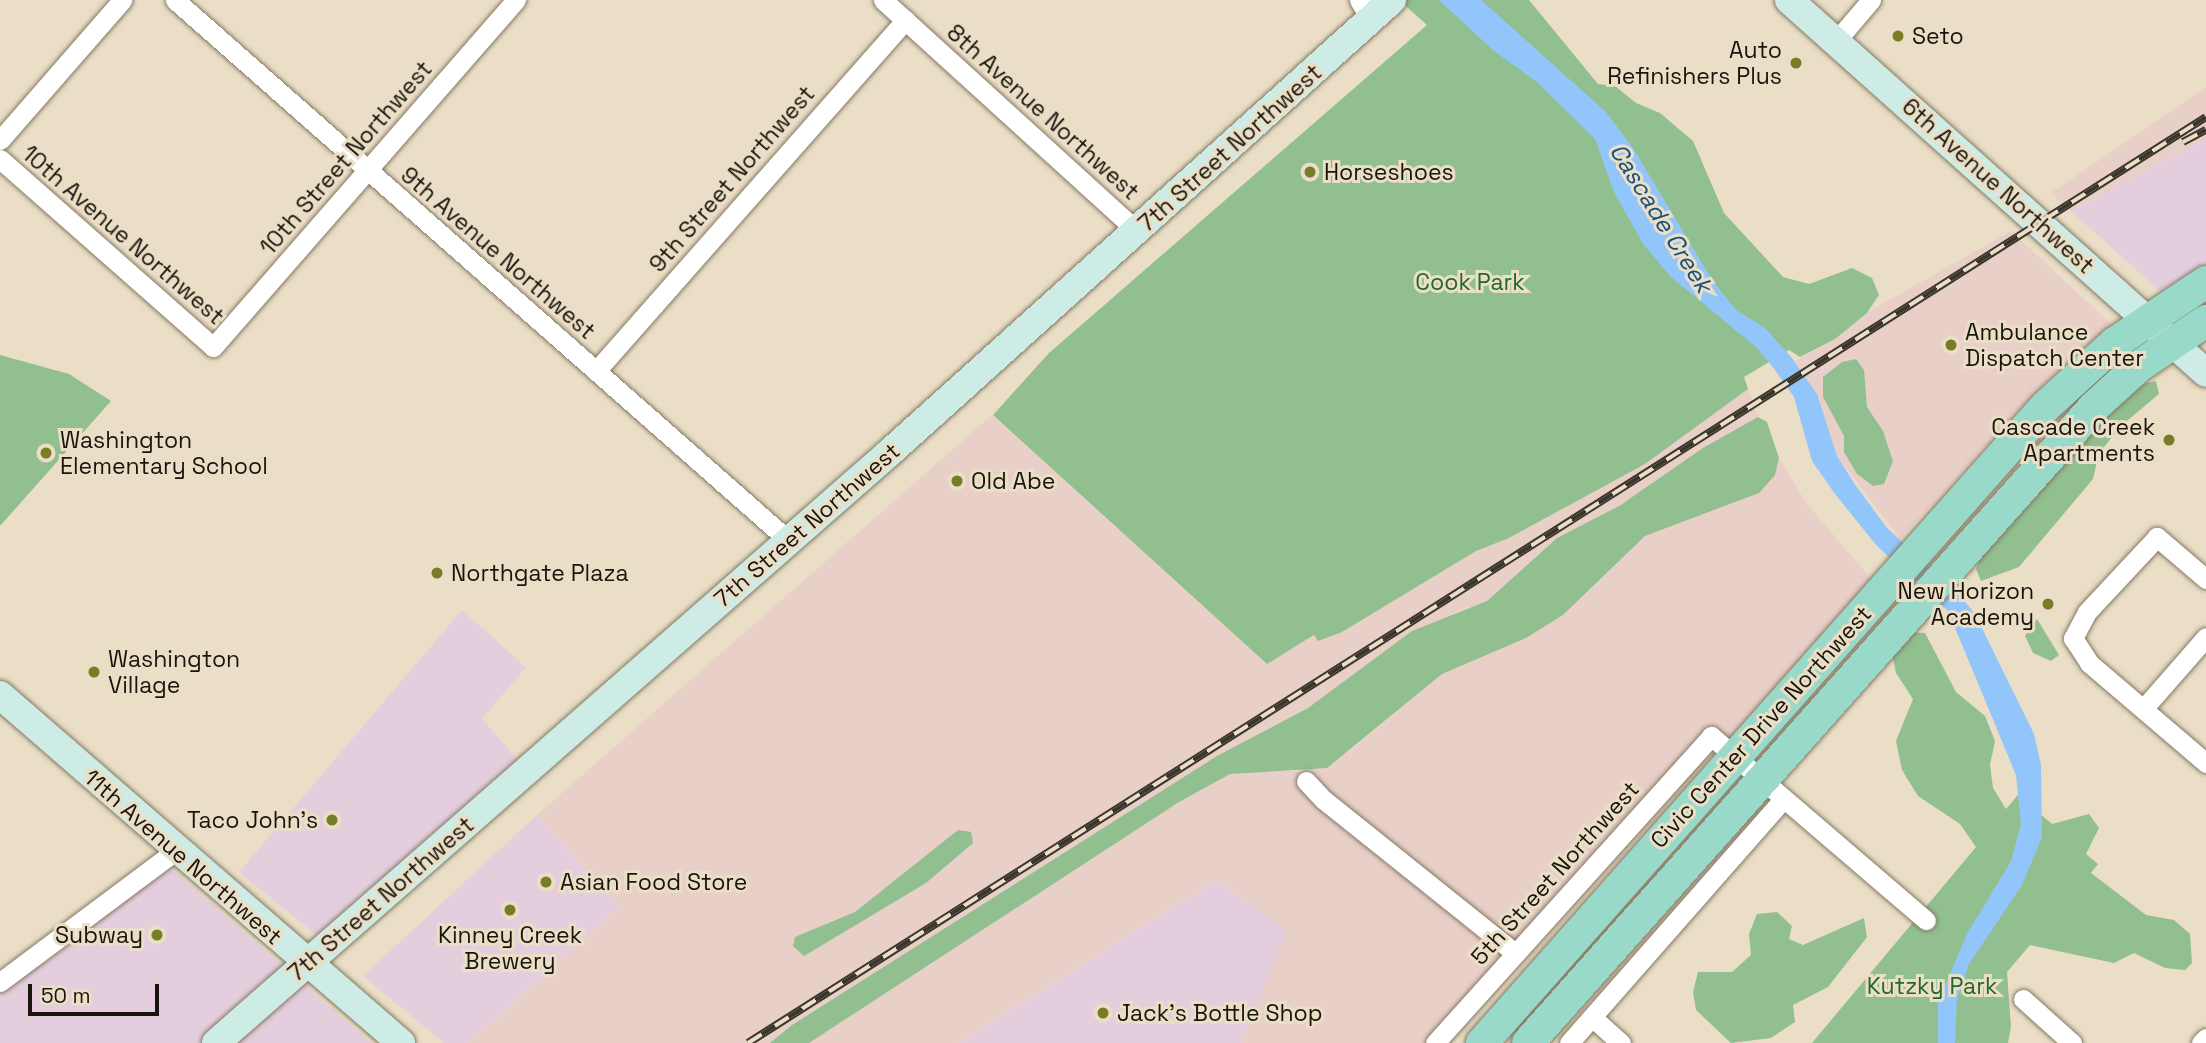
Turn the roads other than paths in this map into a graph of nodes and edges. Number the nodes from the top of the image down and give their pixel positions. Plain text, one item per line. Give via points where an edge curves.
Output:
1 (122, 0) edge
2 (175, 0) edge
3 (516, 0) edge
4 (883, 0) edge
5 (1789, 0) edge
6 (1871, 0) edge
7 (1377, 6) edge
8 (905, 20) junction
9 (1836, 41) junction
10 (0, 141) edge
11 (0, 159) edge
12 (368, 171) junction
13 (1138, 232) junction
14 (2206, 282) edge
15 (2147, 320) junction
16 (2206, 321) edge
17 (2172, 342) junction
18 (213, 347) joint
19 (596, 371) junction
20 (2206, 373) edge
21 (789, 541) junction
22 (2206, 579) edge
23 (2206, 637) edge
24 (0, 695) edge
25 (2144, 708) junction
26 (1735, 757) junction
27 (2206, 763) edge
28 (1759, 779) junction
29 (1306, 780) dead end
30 (1783, 799) junction
31 (175, 851) junction
32 (1926, 920) dead end
33 (1515, 953) junction
34 (306, 965) junction
35 (0, 982) edge
36 (2023, 999) dead end
37 (1592, 1017) junction
38 (2206, 1038) edge
39 (216, 1043) edge
40 (401, 1043) edge
41 (1436, 1043) edge
42 (1482, 1043) edge
43 (1528, 1043) edge
44 (1569, 1043) edge
45 (1622, 1043) edge
46 (2072, 1043) edge
47 (2201, 1043) edge

1 - 10 street
2 - 12 street, 9th Avenue Northwest
3 - 12 street, 10th Street Northwest
4 - 8 street, 8th Avenue Northwest
5 - 9 main road, 6th Avenue Northwest
6 - 9 street
7 - 13 main road, 7th Street Northwest
8 - 13 street, 8th Avenue Northwest
8 - 19 street, 9th Street Northwest
9 - 15 main road, 6th Avenue Northwest
11 - 18 street, 10th Avenue Northwest
12 - 18 street, 10th Street Northwest
12 - 19 street, 9th Avenue Northwest
13 - 21 main road, 7th Street Northwest
14 - 15 main road, Civic Center Drive Northwest
15 - 17 main road, 6th Avenue Northwest
15 - 26 main road, Civic Center Drive Northwest via 2052,400
16 - 17 main road, Civic Center Drive Northwest
17 - 20 main road, 6th Avenue Northwest
17 - 28 main road, Civic Center Drive Northwest via 2101,399
19 - 21 street, 9th Avenue Northwest
21 - 34 main road, 7th Street Northwest
22 - 25 street via 2157,537 2074,628 2077,651
23 - 25 street
24 - 31 main road, 11th Avenue Northwest
25 - 27 street
26 - 28 street
26 - 33 street, 5th Street Northwest via 1711,736
26 - 42 main road, Civic Center Drive Northwest
28 - 30 street
28 - 43 main road, Civic Center Drive Northwest
29 - 33 street via 1324,800
30 - 32 street
30 - 37 street
31 - 34 main road, 11th Avenue Northwest
31 - 35 street
33 - 41 street, 5th Street Northwest
34 - 39 main road, 7th Street Northwest
34 - 40 main road, 11th Avenue Northwest
36 - 46 street
37 - 44 street
37 - 45 street
38 - 47 street

